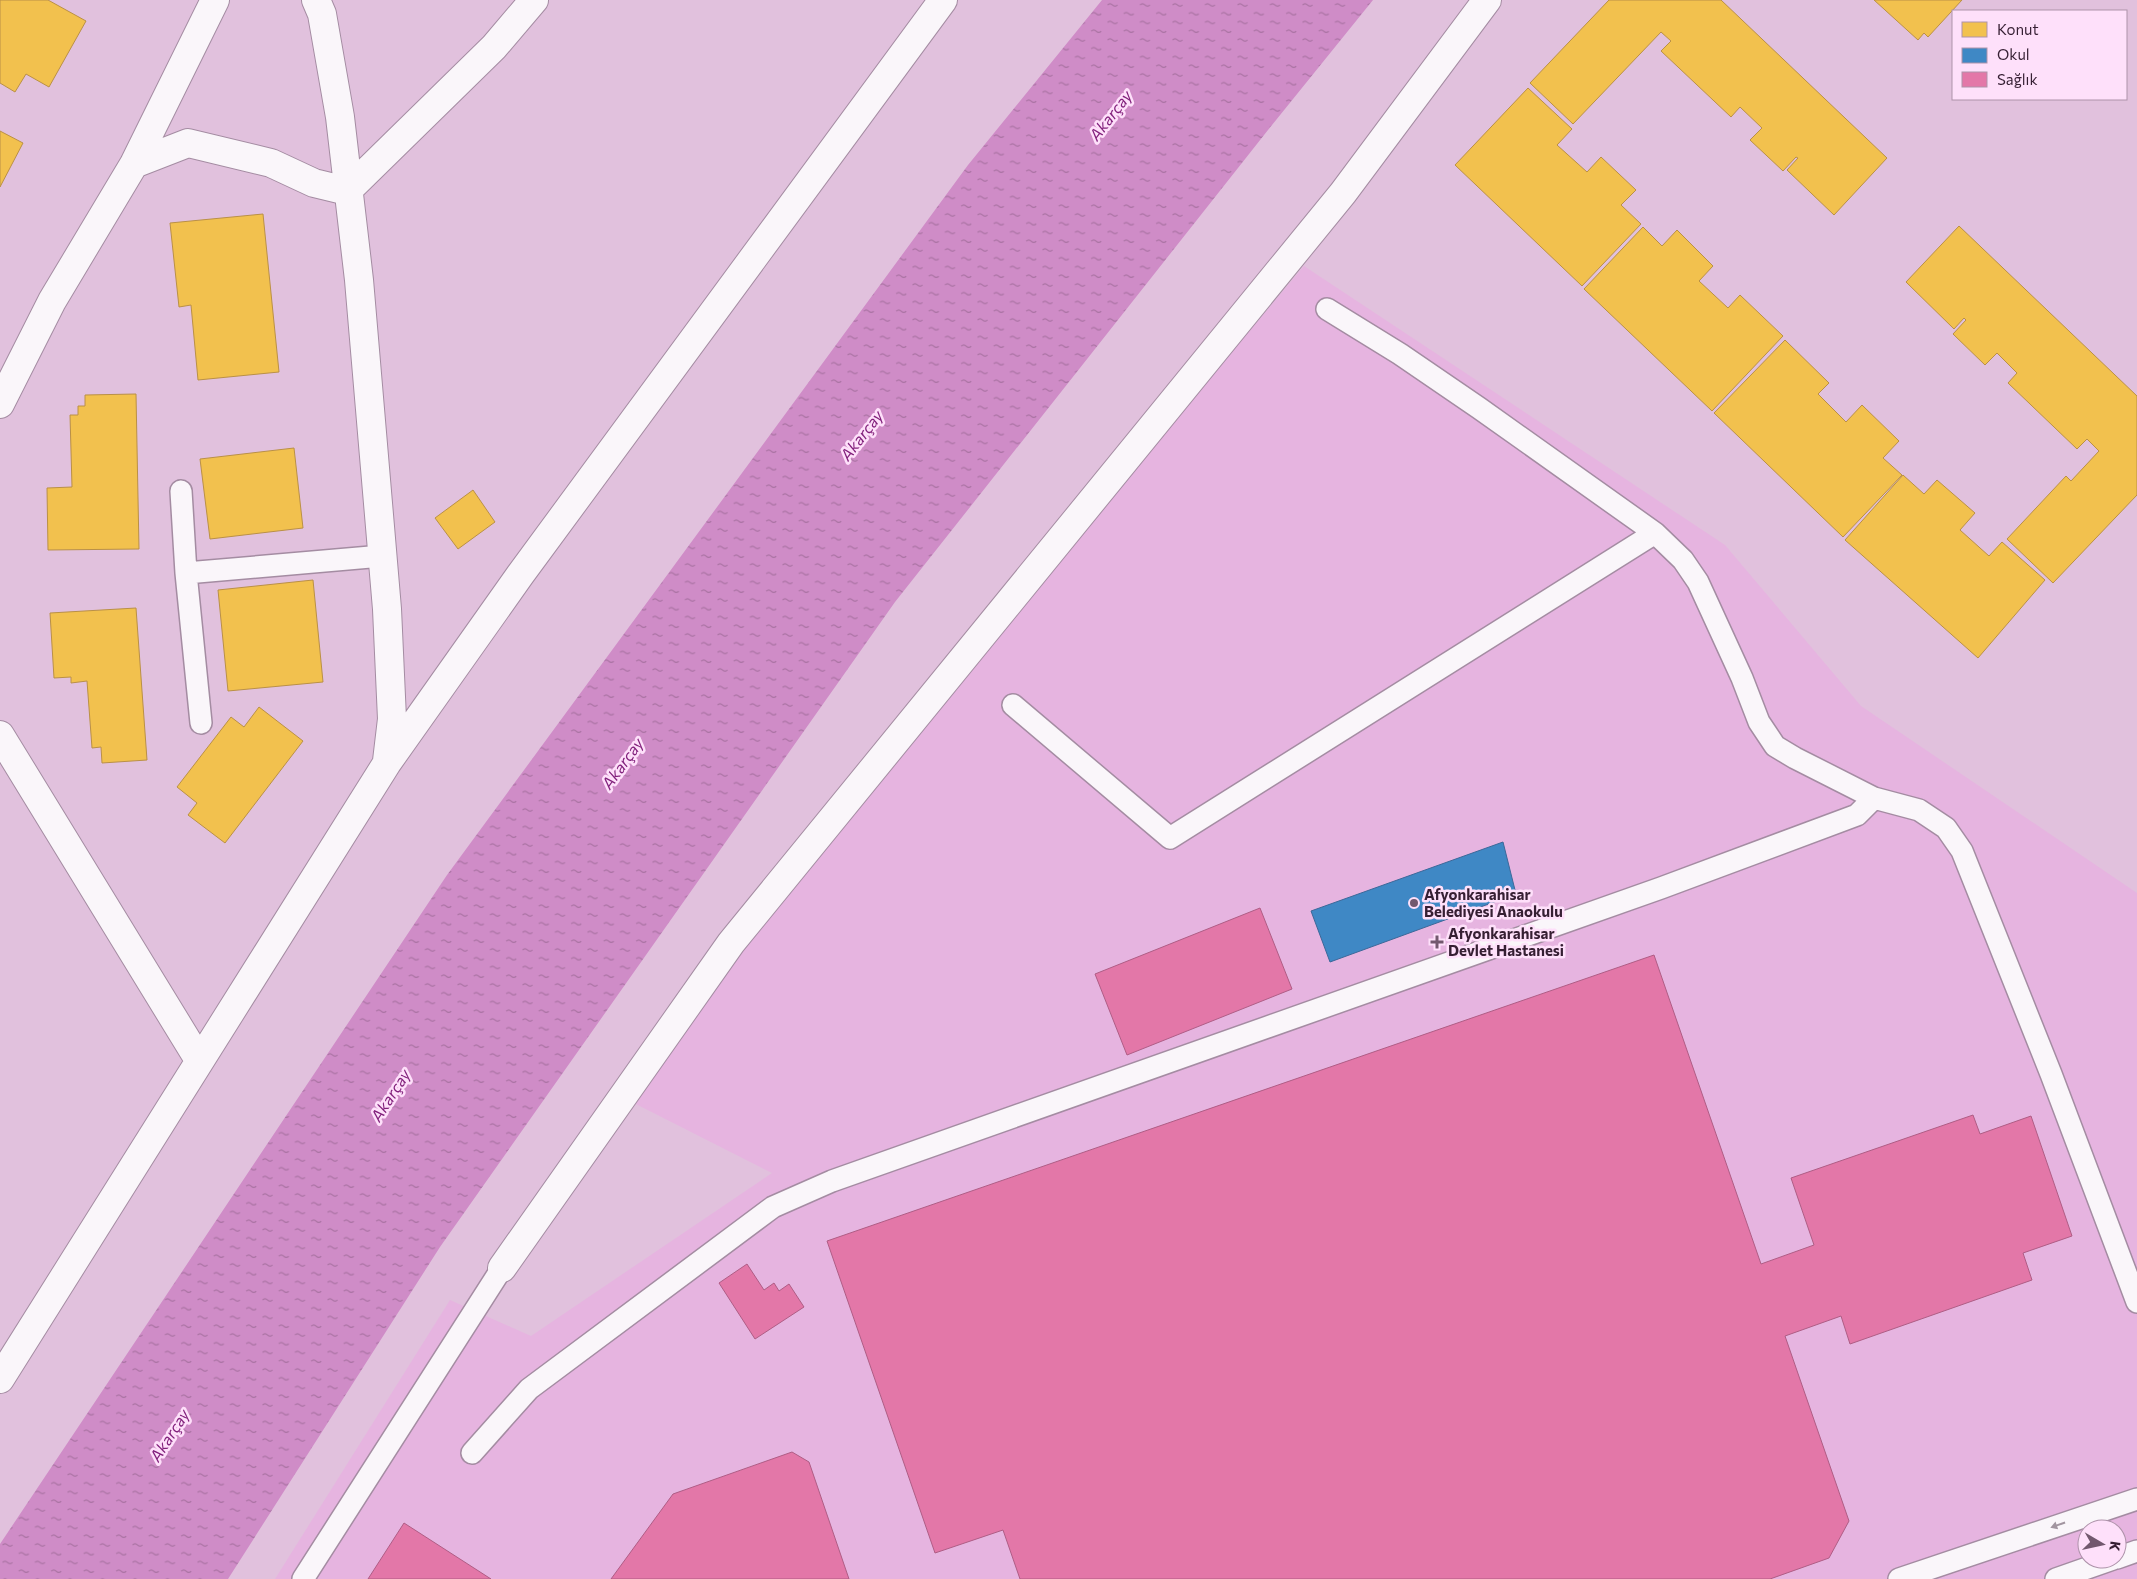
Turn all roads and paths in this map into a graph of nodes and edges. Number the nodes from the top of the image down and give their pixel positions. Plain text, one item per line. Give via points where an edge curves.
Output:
1 (316, 0) edge
2 (534, 0) edge
3 (943, 0) edge
4 (1487, 0) edge
5 (205, 3) edge
6 (134, 164) junction
7 (347, 191) junction
8 (1327, 309) dead end
9 (2, 398) edge
10 (181, 491) dead end
11 (1655, 533) junction
12 (382, 556) junction
13 (186, 573) junction
14 (1013, 705) dead end
15 (201, 723) dead end
16 (0, 735) edge
17 (387, 763) junction
18 (1874, 798) junction
19 (199, 1060) junction
20 (502, 1268) joint
21 (2137, 1302) edge
22 (0, 1379) edge
23 (472, 1453) dead end
24 (2137, 1499) edge
25 (2084, 1569) edge
26 (303, 1579) edge
27 (1899, 1579) edge
28 (2056, 1579) edge

1 - 7 street via 322,14 340,117
2 - 7 street via 494,47
3 - 17 street via 520,575
4 - 20 street via 1343,193 731,943
5 - 6 street
6 - 7 street via 188,143 271,163 314,183
6 - 9 street via 52,301
7 - 12 street via 359,280
8 - 11 lane via 1400,354
10 - 13 lane
11 - 14 lane via 1170,838
11 - 18 lane via 1683,560 1698,582 1759,722 1775,746
12 - 13 lane
12 - 17 street via 392,719
13 - 15 lane
16 - 19 street
17 - 19 street
18 - 21 lane via 1919,810 1946,828 1962,851 2052,1074
18 - 23 lane via 1857,816 832,1181 773,1207 529,1389
19 - 22 street
20 - 26 lane
24 -> 27 lane
25 - 28 lane

